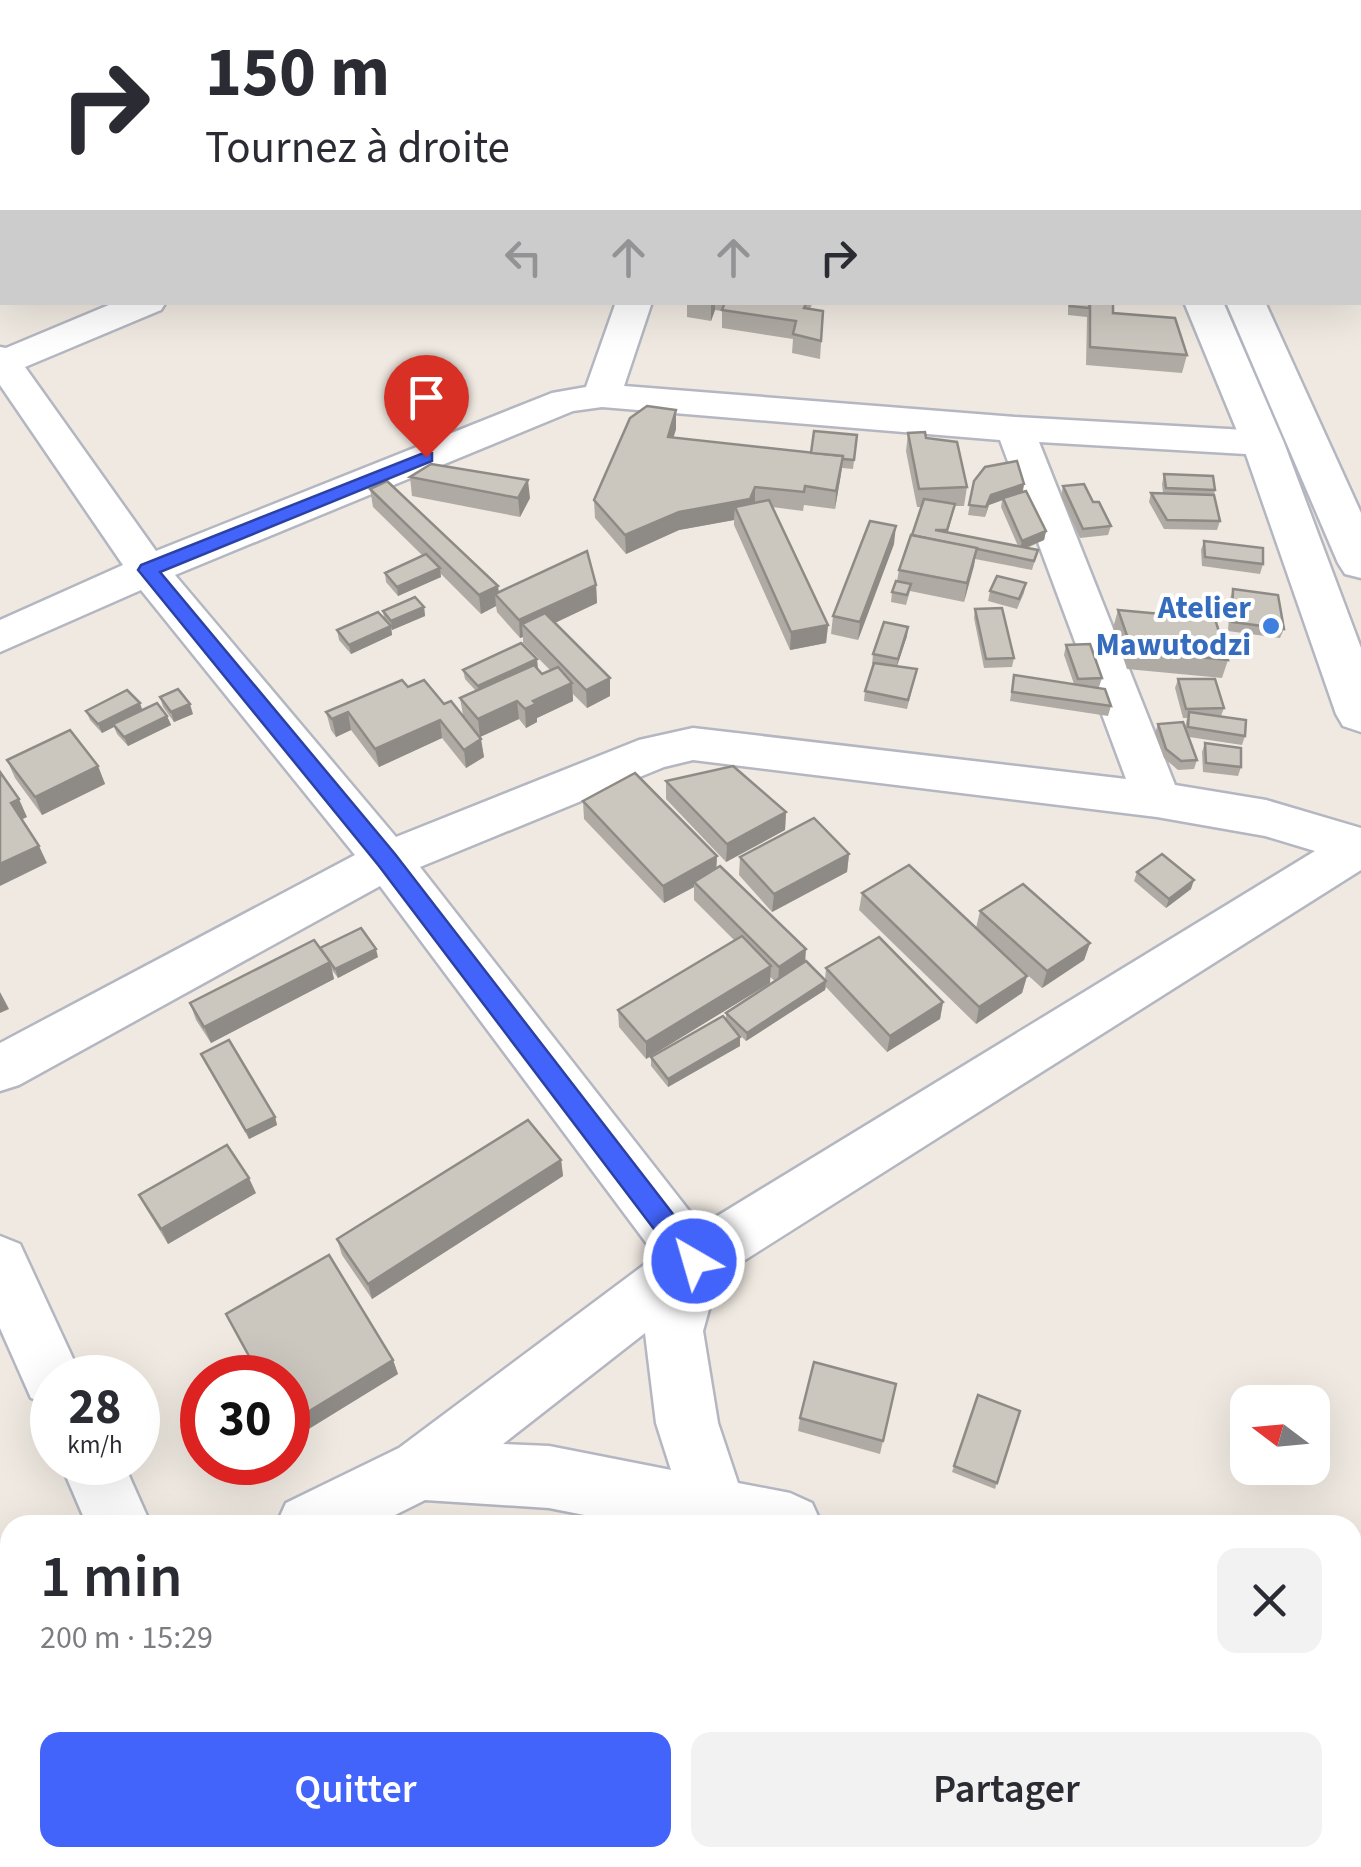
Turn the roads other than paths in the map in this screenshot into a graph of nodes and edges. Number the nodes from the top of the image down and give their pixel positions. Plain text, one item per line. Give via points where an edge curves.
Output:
1 (141, 305) edge
2 (633, 305) edge
3 (1204, 305) edge
4 (1245, 305) edge
5 (1, 362) edge
6 (602, 396) junction
7 (1015, 430) junction
8 (1263, 443) junction
9 (1361, 564) edge
10 (148, 570) junction
11 (0, 637) edge
12 (1361, 714) edge
13 (1157, 800) junction
14 (1360, 847) edge
15 (387, 860) junction
16 (0, 1070) edge
17 (694, 1261) junction
18 (0, 1262) edge
19 (42, 1355) edge
20 (421, 1469) junction
21 (101, 1485) edge
22 (714, 1508) junction
23 (114, 1515) edge
24 (328, 1515) edge
25 (745, 1515) edge

1 - 5 street
2 - 6 street
3 - 8 main road
4 - 9 main road
5 - 10 street
6 - 7 street
6 - 10 street via 565,401
7 - 8 street
7 - 13 street
8 - 12 main road
10 - 11 street
10 - 15 street
13 - 14 street via 1266,818
13 - 15 street via 692,744 655,752
14 - 17 street
15 - 16 street
15 - 17 street
17 - 20 street
17 - 22 street via 674,1331 687,1423
18 - 19 street
20 - 22 street via 549,1477
20 - 24 street
21 - 23 street
22 - 25 street

